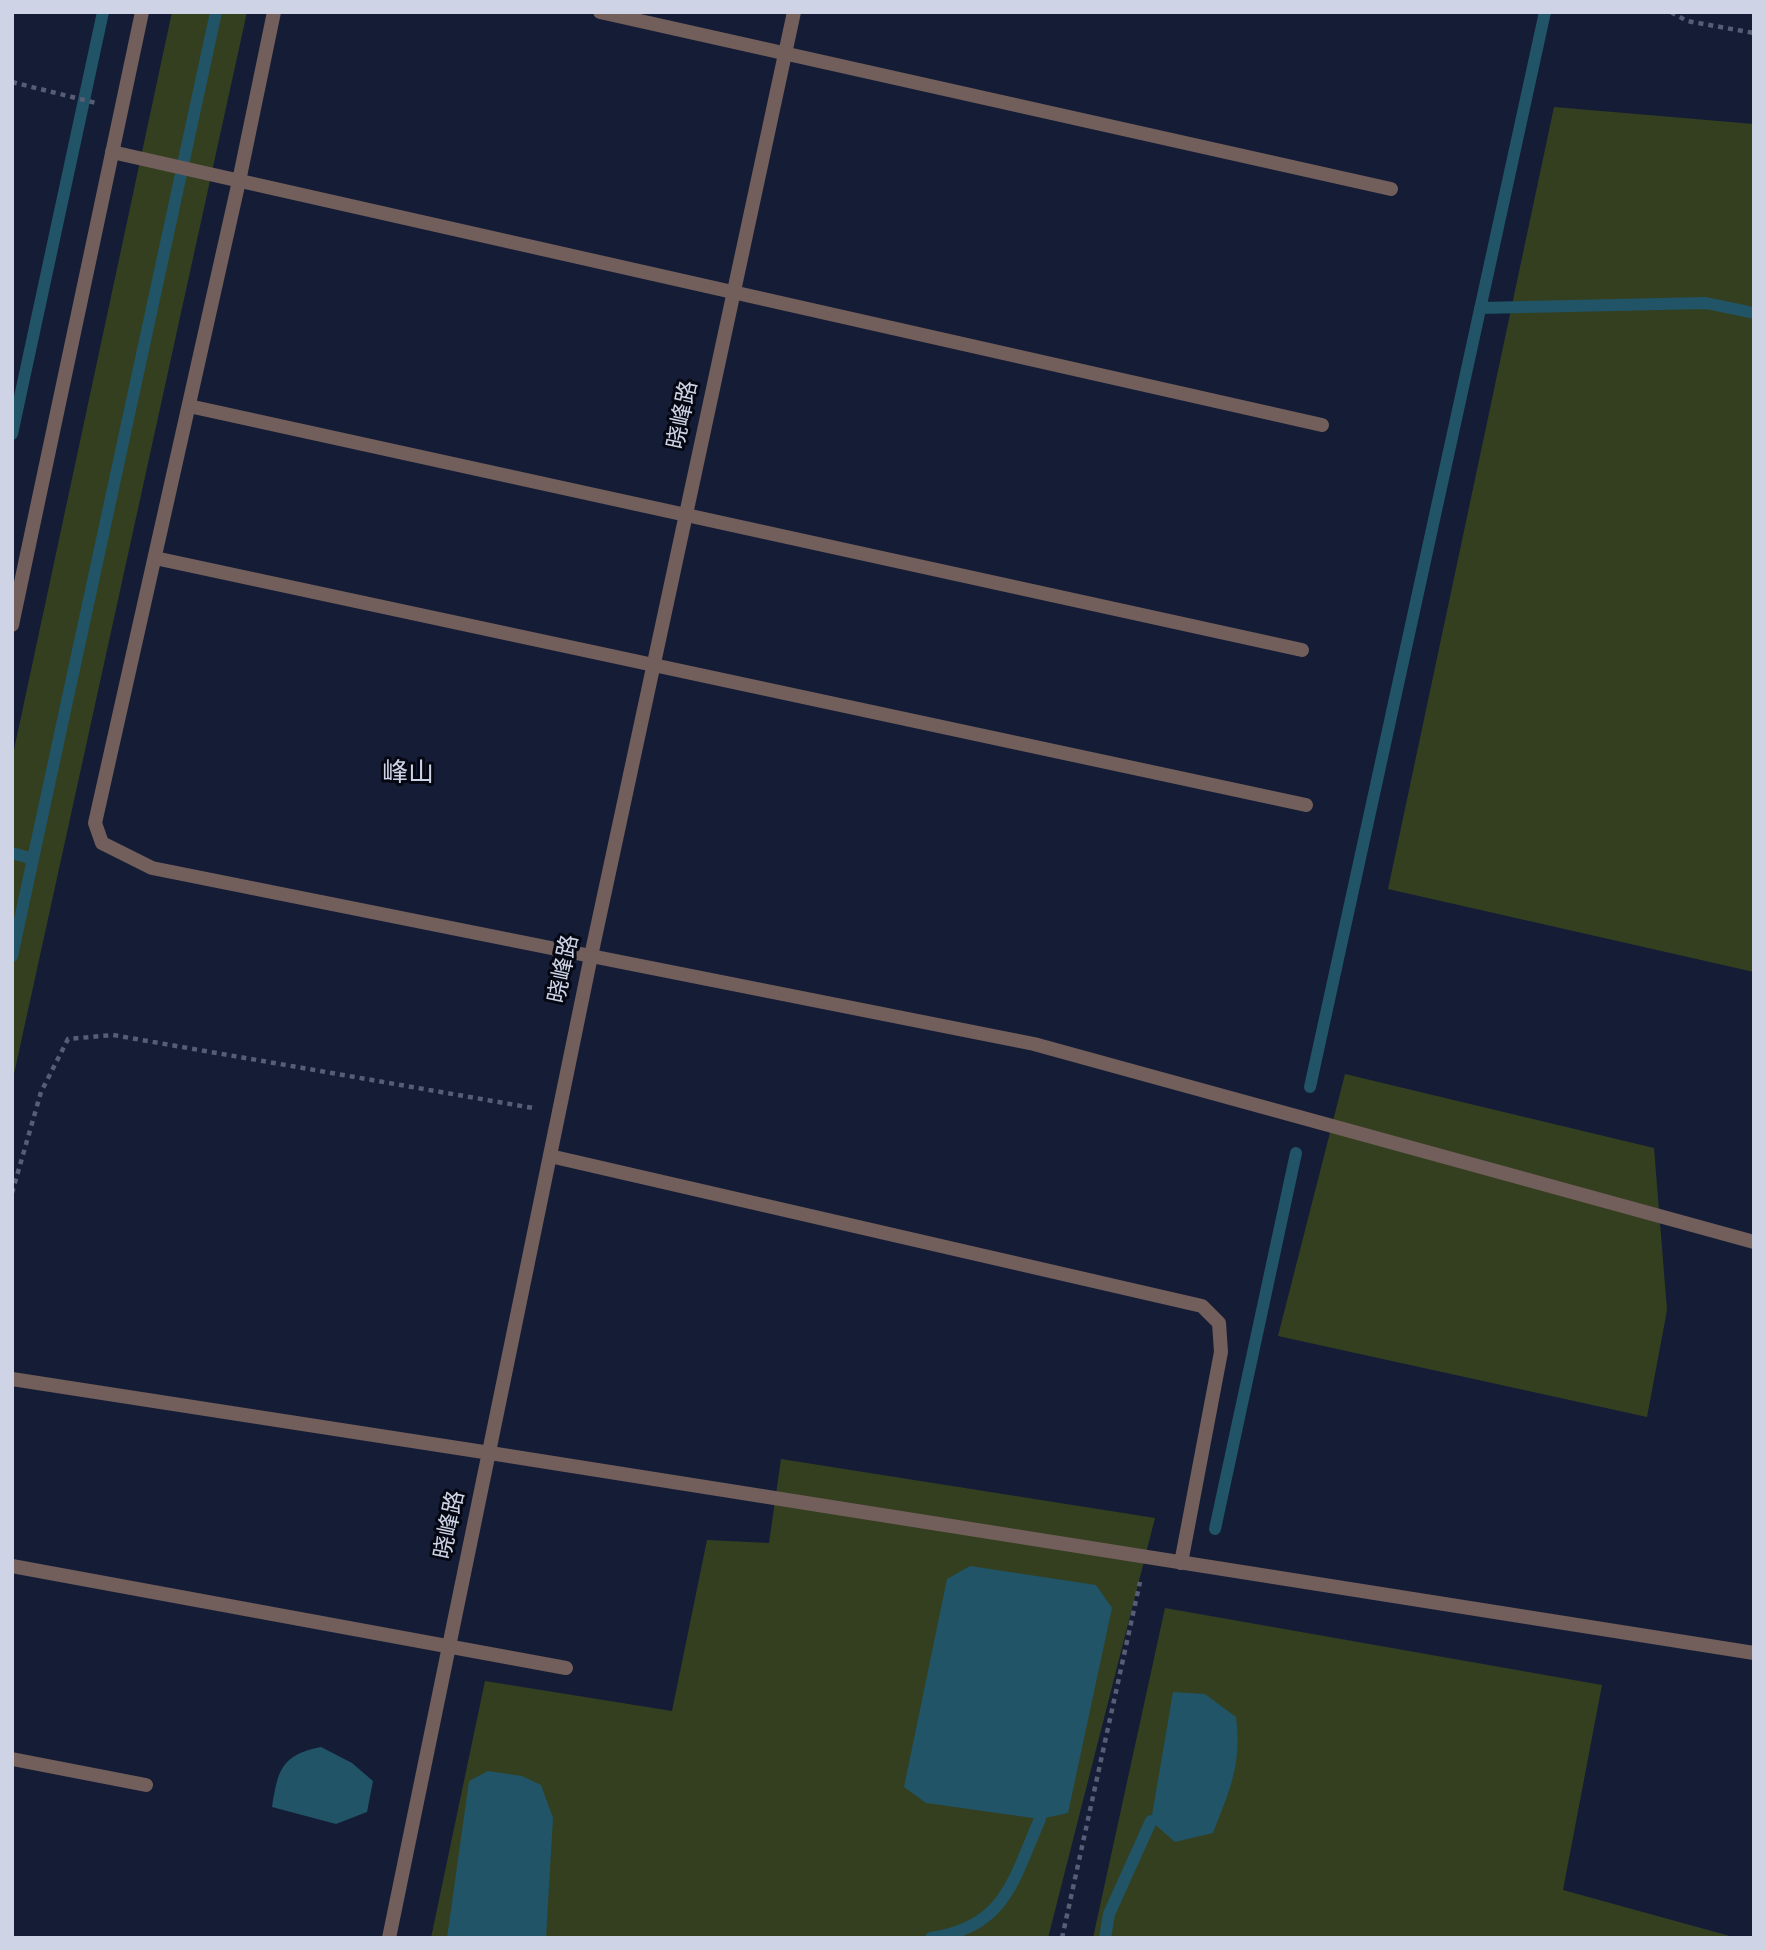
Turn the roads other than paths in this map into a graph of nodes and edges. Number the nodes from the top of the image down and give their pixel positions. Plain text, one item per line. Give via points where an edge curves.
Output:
1 (142, 12) edge
2 (274, 12) edge
3 (600, 12) edge
4 (794, 12) edge
5 (785, 54) junction
6 (112, 152) junction
7 (239, 181) junction
8 (1391, 190) dead end
9 (734, 292) junction
10 (189, 406) junction
11 (1322, 425) dead end
12 (686, 515) junction
13 (155, 558) junction
14 (12, 625) edge
15 (1302, 650) dead end
16 (654, 665) junction
17 (1306, 806) dead end
18 (591, 956) junction
19 (550, 1156) junction
20 (1754, 1242) edge
21 (12, 1379) edge
22 (489, 1453) junction
23 (1181, 1563) junction
24 (12, 1566) edge
25 (449, 1647) junction
26 (1754, 1653) edge
27 (566, 1668) dead end
28 (12, 1759) edge
29 (146, 1785) dead end
30 (389, 1938) edge

1 - 6 street
2 - 7 street
3 - 5 street
4 - 5 street, 晓峰路
5 - 8 street
5 - 9 street, 晓峰路
6 - 7 street
6 - 14 street
7 - 9 street
7 - 10 street
9 - 11 street
9 - 12 street, 晓峰路
10 - 12 street
10 - 13 street
12 - 15 street
12 - 16 street, 晓峰路
13 - 16 street
13 - 18 street via 95,822 103,843 152,868
16 - 17 street
16 - 18 street, 晓峰路
18 - 19 street, 晓峰路
18 - 20 street via 1034,1044
19 - 22 street, 晓峰路
19 - 23 street via 1202,1306 1219,1323 1220,1352
21 - 22 street
22 - 23 street
22 - 25 street, 晓峰路
23 - 26 street
24 - 25 street
25 - 27 street
25 - 30 street, 晓峰路
28 - 29 street

